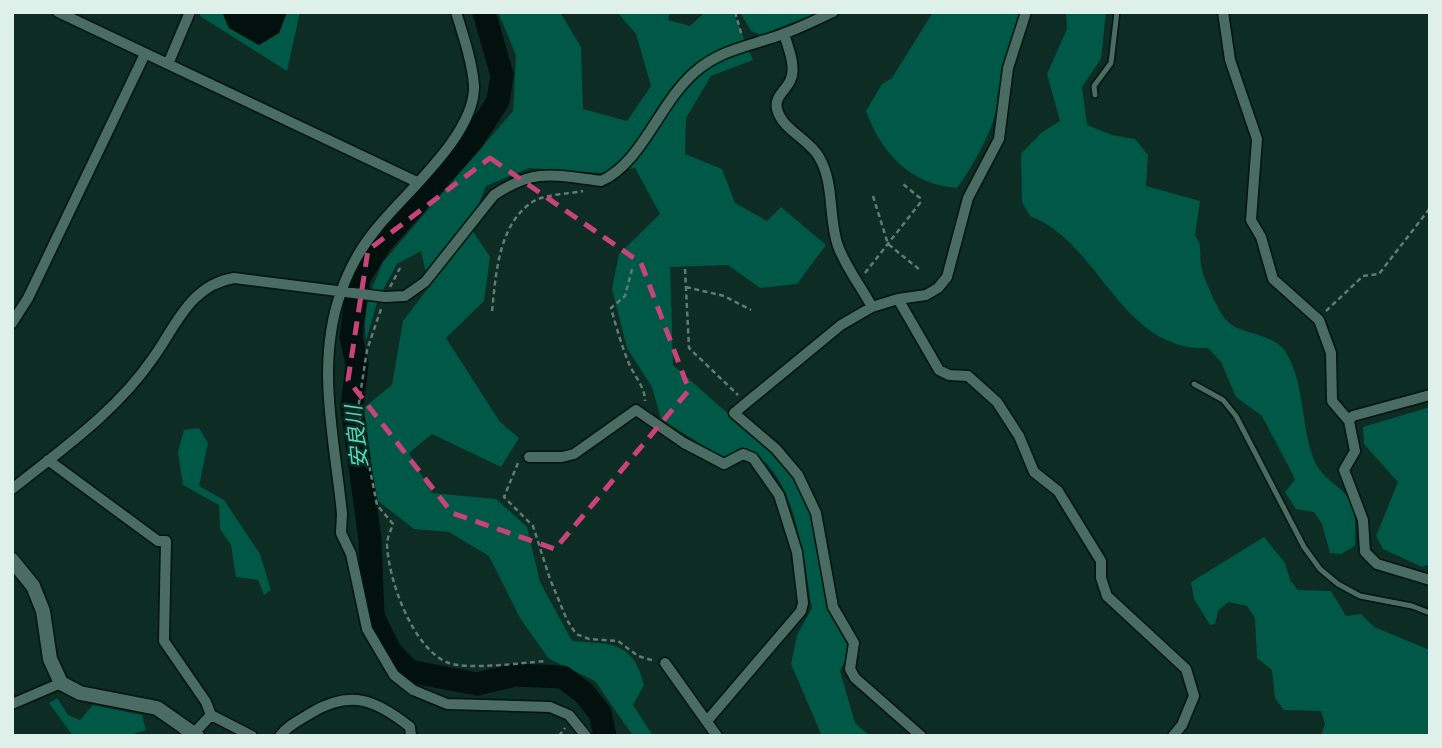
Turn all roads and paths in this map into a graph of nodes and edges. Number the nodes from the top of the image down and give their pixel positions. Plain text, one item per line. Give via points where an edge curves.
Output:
1 (58, 12) edge
2 (190, 12) edge
3 (456, 12) edge
4 (735, 12) edge
5 (832, 12) edge
6 (1026, 12) edge
7 (1117, 12) edge
8 (1223, 12) edge
9 (784, 34) junction
10 (745, 45) junction
11 (144, 56) junction
12 (167, 64) junction
13 (1095, 95) dead end
14 (601, 181) junction
15 (417, 182) junction
16 (903, 184) dead end
17 (873, 196) dead end
18 (1430, 208) edge
19 (888, 244) junction
20 (400, 268) dead end
21 (685, 268) dead end
22 (632, 269) dead end
23 (920, 270) dead end
24 (858, 281) junction
25 (686, 287) junction
26 (341, 292) junction
27 (385, 297) junction
28 (898, 299) junction
29 (872, 307) junction
30 (751, 310) dead end
31 (492, 311) dead end
32 (1320, 320) junction
33 (12, 323) edge
34 (1194, 384) dead end
35 (1430, 395) edge
36 (745, 402) junction
37 (636, 410) junction
38 (1349, 421) junction
39 (529, 457) joint
40 (48, 460) junction
41 (12, 489) edge
42 (12, 560) edge
43 (1430, 580) edge
44 (1430, 613) edge
45 (545, 661) dead end
46 (665, 663) joint
47 (61, 683) junction
48 (12, 705) edge
49 (211, 715) junction
50 (707, 721) junction
51 (196, 734) edge
52 (252, 736) edge
53 (280, 736) edge
54 (411, 736) edge
55 (586, 736) edge
56 (717, 736) edge
57 (921, 736) edge
58 (1173, 736) edge

1 - 11 street
2 - 12 street
3 - 15 street via 474,87 456,134
4 - 10 path
5 - 9 street
6 - 28 street via 1008,68 999,139 968,198 947,277 926,295
7 - 13 lane via 1111,62 1094,86
8 - 32 street via 1230,60 1257,139 1251,220 1273,279
9 - 10 street
9 - 24 street via 792,74 779,95 777,109 820,158 837,245
10 - 14 street via 717,54 681,84 624,166
11 - 12 street
11 - 33 street
12 - 15 street
14 - 27 street via 536,175 521,178 494,195 425,282 404,296
14 - 31 path via 592,189 535,200 523,212 505,237 498,257
15 - 26 street via 355,259
16 - 19 path via 920,203
17 - 19 path
18 - 32 path via 1379,274 1363,276
19 - 23 path
19 - 24 path
20 - 27 path
21 - 25 path
22 - 37 path via 625,296 611,308 646,400
24 - 29 street
25 - 30 path via 724,296
25 - 36 path via 689,348
26 - 27 street
26 - 40 street via 233,278 218,281 189,302 122,400
26 - 55 street via 332,320 327,379 332,444 341,533 351,554 372,638 394,675 430,699 447,704 550,707 569,715
27 - 45 path via 367,349 358,409 377,505 393,524 387,542 404,612 421,643 449,663
28 - 29 street
28 - 58 street via 939,370 968,376 997,402 1019,436 1034,472 1058,491 1101,561 1107,596 1186,669 1194,696
29 - 36 street via 841,325
32 - 38 street via 1331,353 1332,401
34 - 44 lane via 1223,400 1236,416 1320,569 1360,596
35 - 38 street via 1353,416
36 - 57 street via 734,413 798,475 816,513 833,607 854,643 850,668 855,678
37 - 39 street via 574,454
37 - 50 street via 724,464 743,454 753,458 779,495 797,552 801,611
38 - 43 street via 1355,451 1344,470 1366,532 1365,552 1377,564
39 - 46 path via 520,459 505,497 533,526 576,634 618,641 645,660
40 - 41 street
40 - 49 street via 159,541 166,541 164,641
42 - 47 street via 33,586 43,611 50,659
46 - 50 street
47 - 48 street
47 - 51 street via 79,693 157,708
49 - 51 street
49 - 52 street
50 - 56 street
53 - 54 street via 319,709 359,698 393,714 410,727

